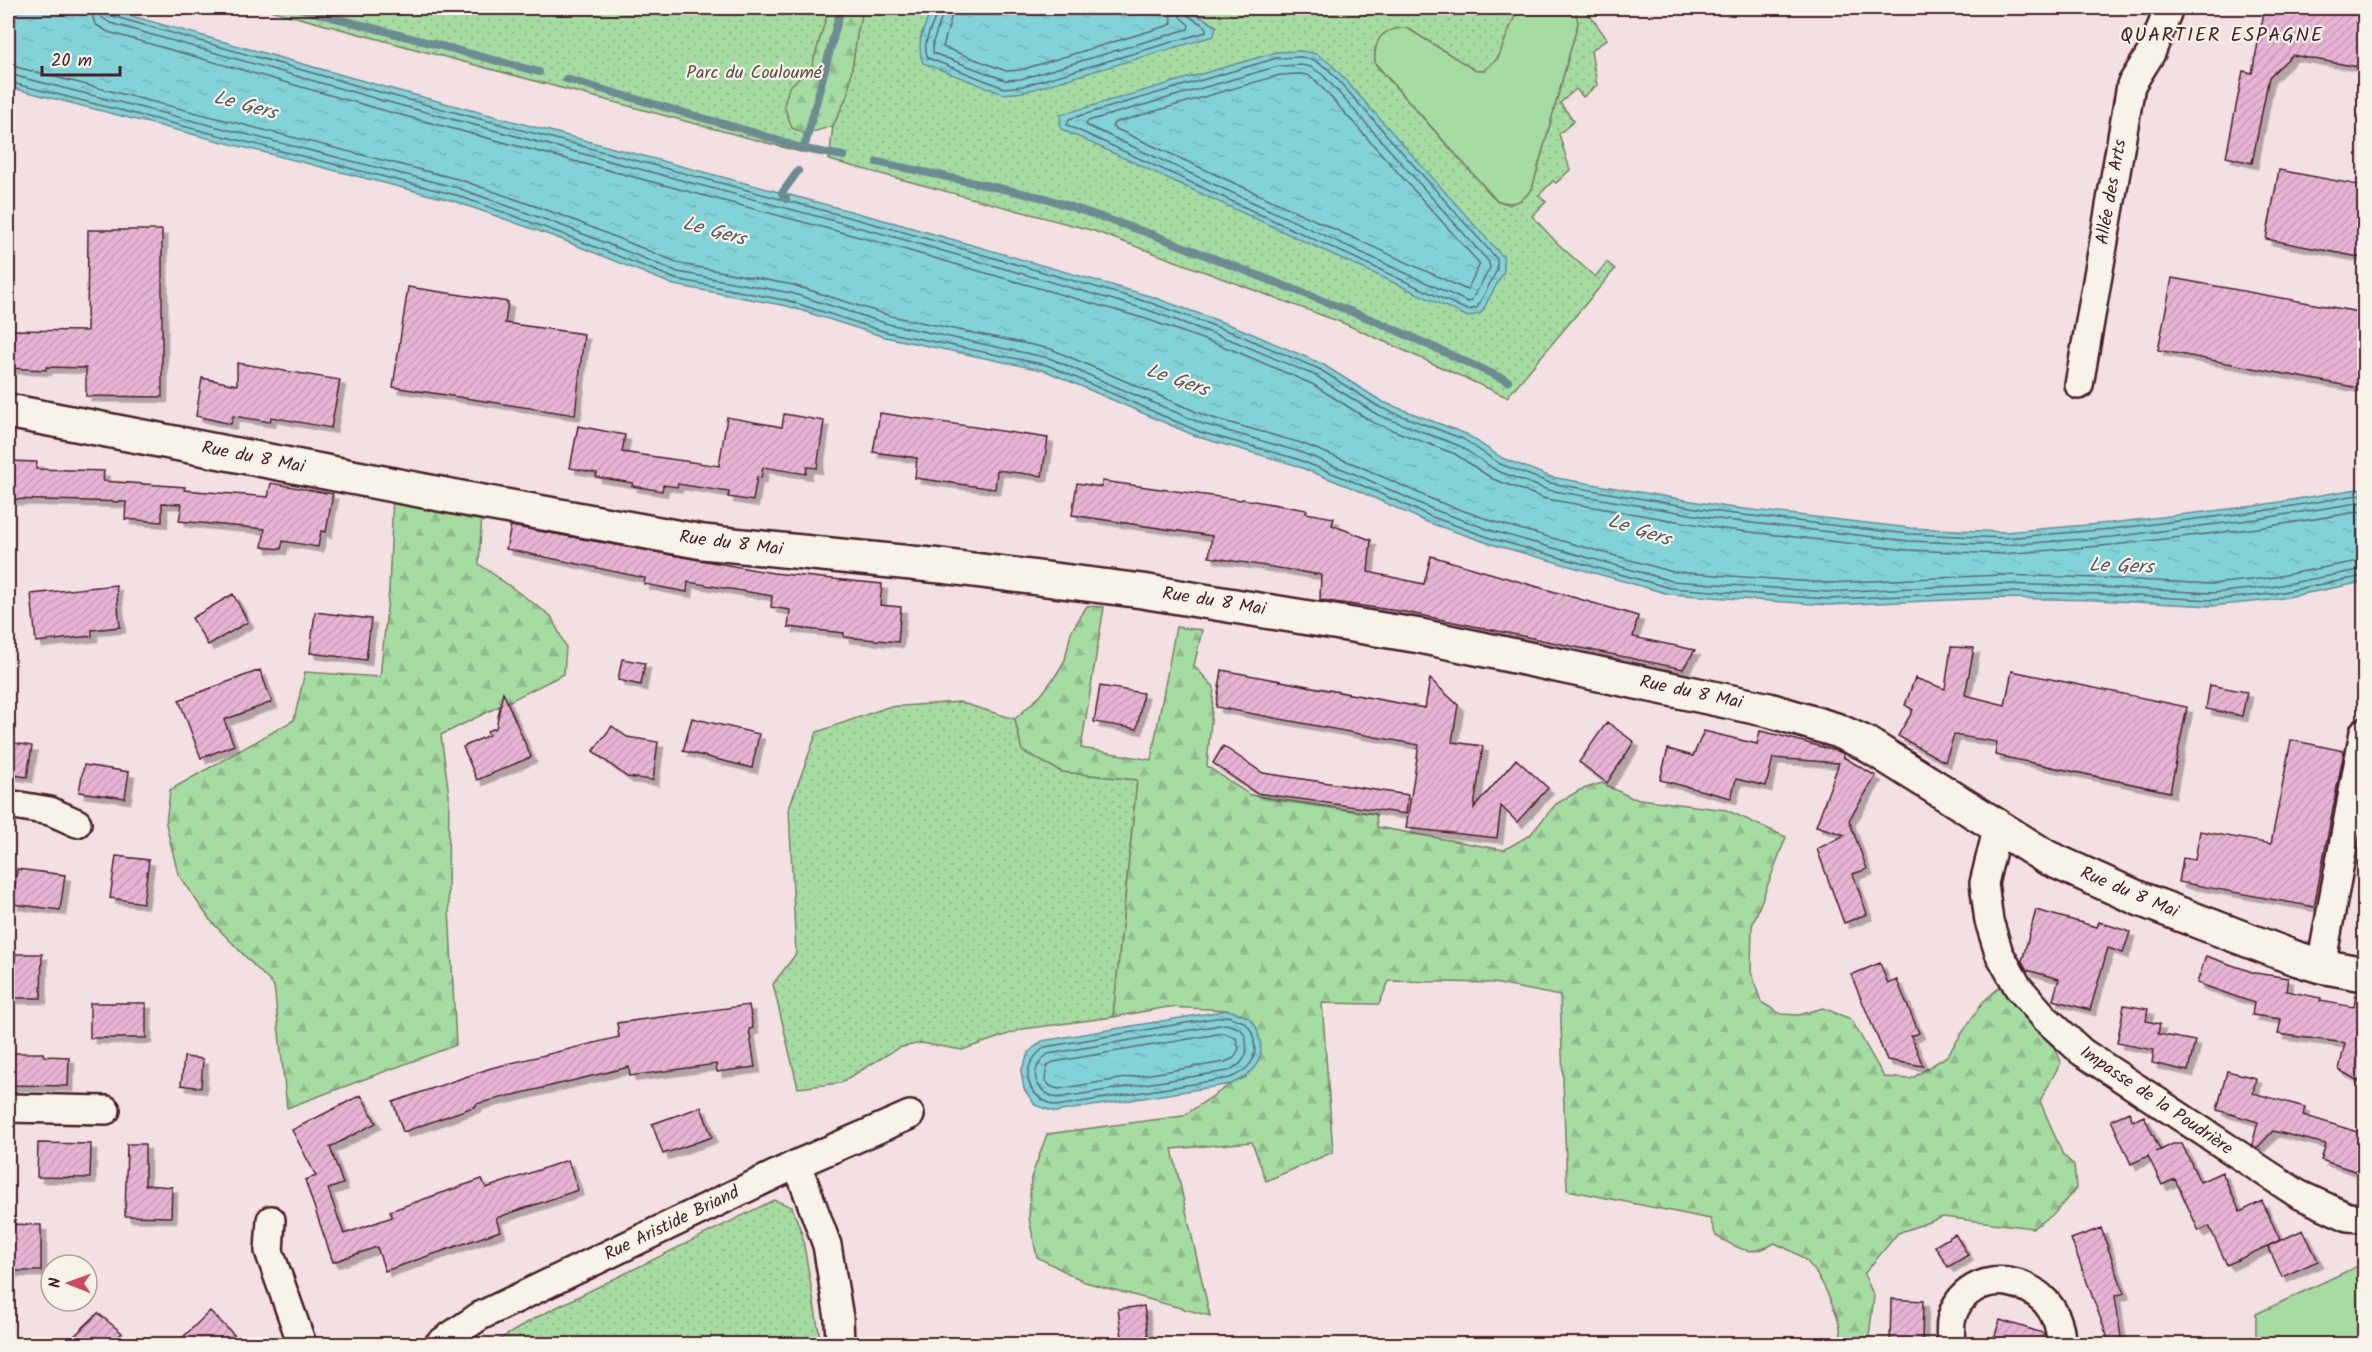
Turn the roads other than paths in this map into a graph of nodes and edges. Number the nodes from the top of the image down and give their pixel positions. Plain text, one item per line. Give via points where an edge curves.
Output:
1 (2169, 8) edge
2 (2079, 385) dead end
3 (8, 411) edge
4 (2364, 732) edge
5 (8, 804) edge
6 (78, 823) dead end
7 (1998, 826) junction
8 (2321, 966) junction
9 (2364, 974) edge
10 (8, 1108) edge
11 (106, 1110) dead end
12 (910, 1115) dead end
13 (797, 1164) junction
14 (2364, 1218) edge
15 (271, 1220) dead end
16 (302, 1344) edge
17 (439, 1344) edge
18 (840, 1344) edge
19 (1950, 1344) edge
20 (2061, 1344) edge

1 - 2 street, Allée des Arts via 2151,53 2131,85
3 - 7 street, Rue du 8 Mai via 703,542 1142,591 1483,648 1761,708 1836,730 1865,743
4 - 8 street
5 - 6 street via 50,811
7 - 8 street, Rue du 8 Mai via 2046,857 2140,899
7 - 14 street, Impasse de la Poudrière via 1984,883 1989,921 1999,953 2018,987 2046,1019 2082,1052 2289,1188 2348,1217
8 - 9 street, Rue du 8 Mai
10 - 11 street
12 - 13 street, Rue Aristide Briand
13 - 17 street, Rue Aristide Briand via 480,1316
13 - 18 street via 826,1245
15 - 16 street via 269,1251
19 - 20 street via 1952,1320 1960,1302 1974,1289 1992,1282 2008,1282 2025,1286 2043,1298 2054,1313

